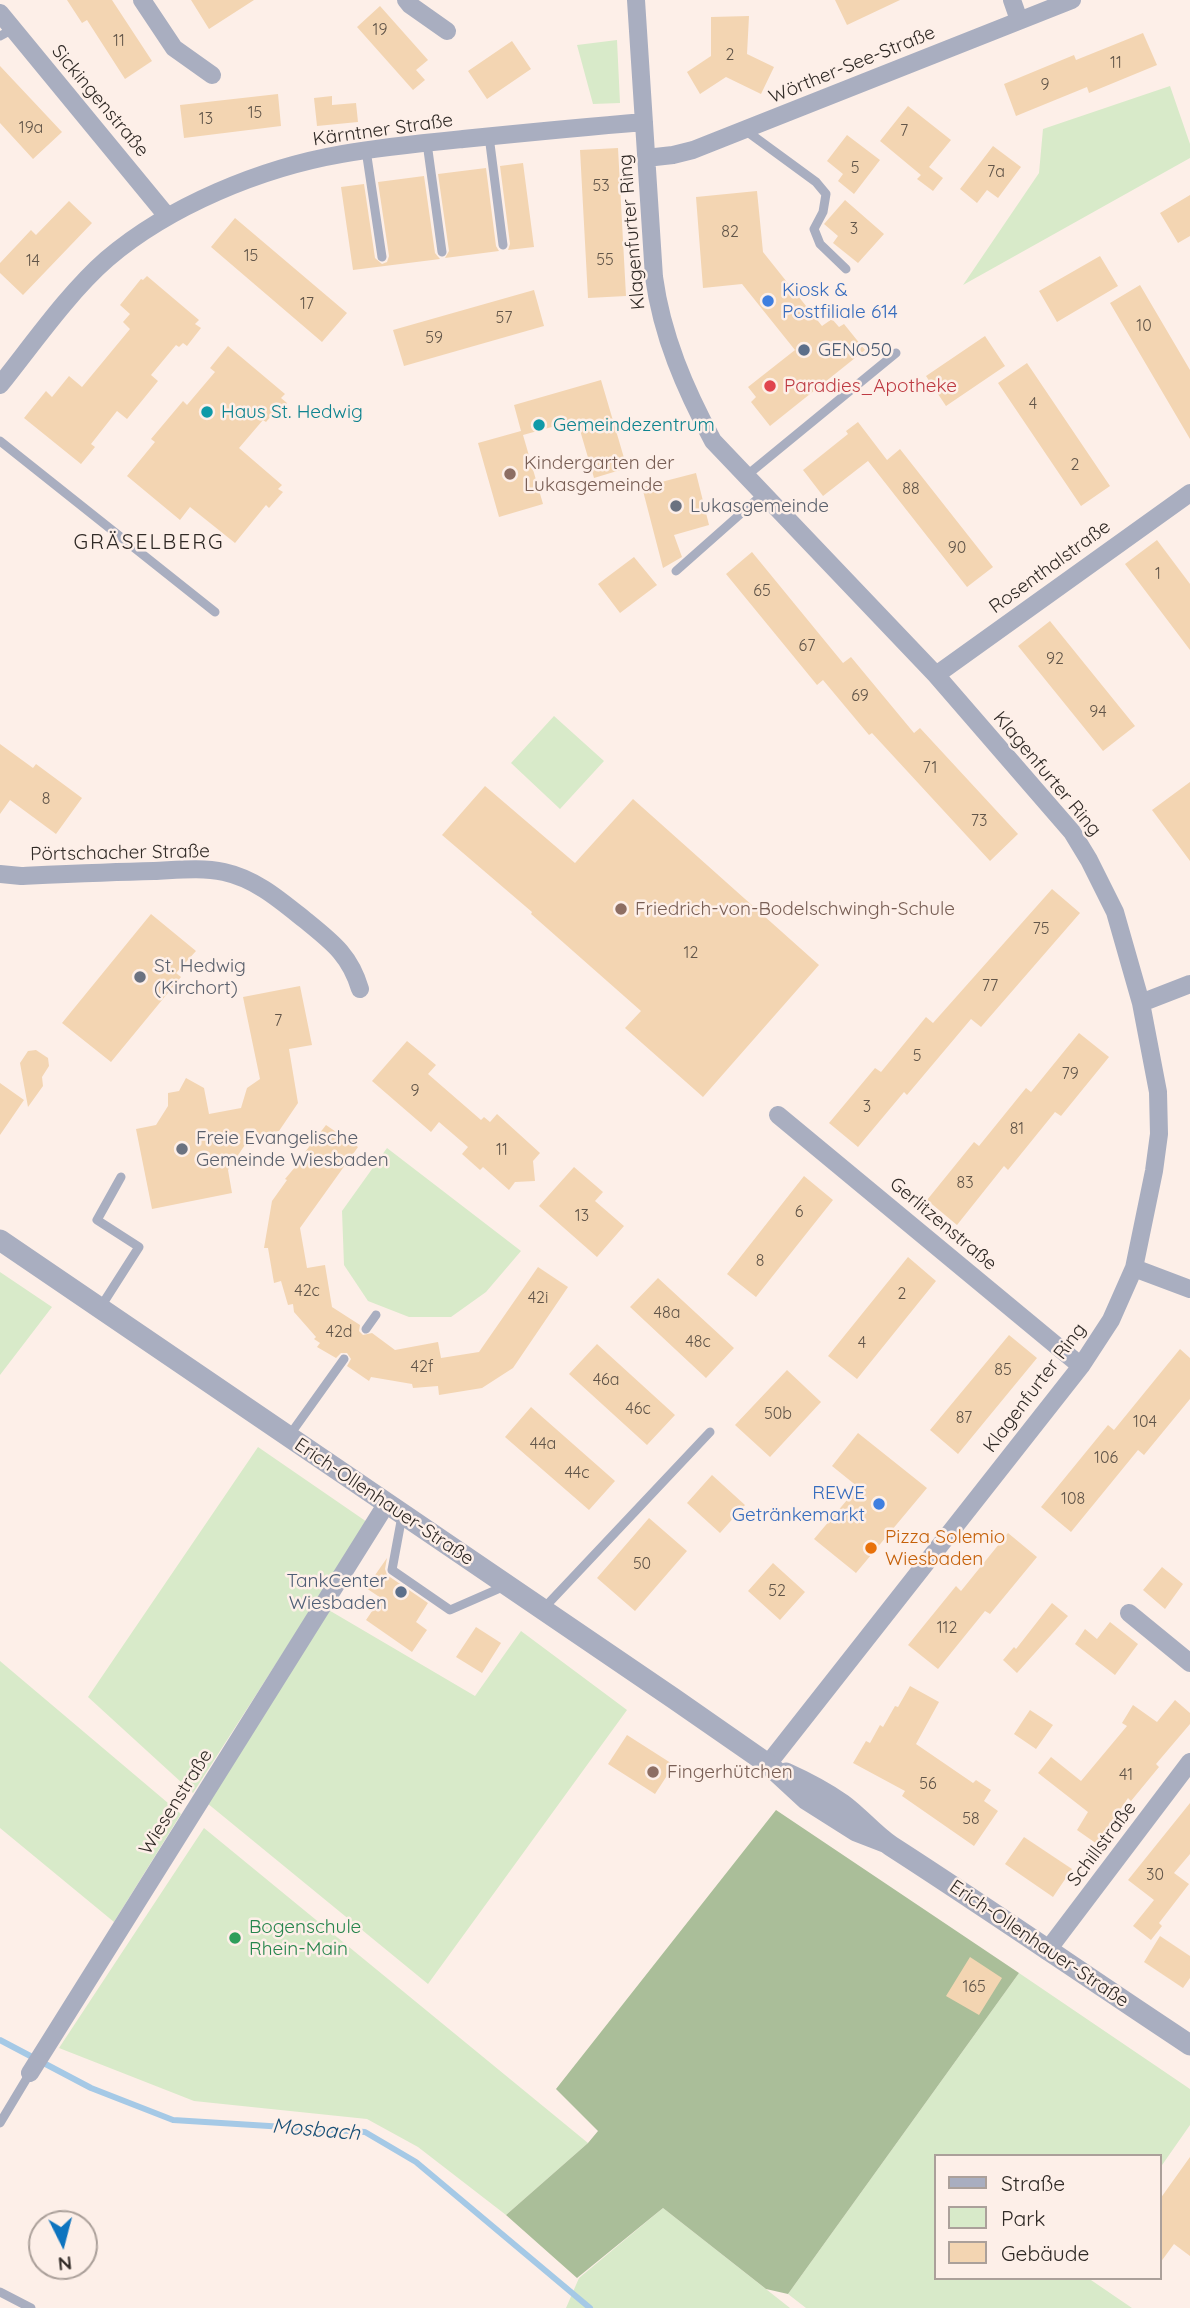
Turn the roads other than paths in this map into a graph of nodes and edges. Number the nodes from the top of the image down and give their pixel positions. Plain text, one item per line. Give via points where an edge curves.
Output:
1 (142, 0) edge
2 (406, 0) edge
3 (636, 0) edge
4 (1012, 0) edge
5 (1072, 0) edge
6 (0, 13) edge
7 (1019, 20) junction
8 (447, 31) dead end
9 (6, 33) edge
10 (212, 75) dead end
11 (643, 122) junction
12 (745, 130) junction
13 (489, 136) junction
14 (427, 143) junction
15 (366, 150) junction
16 (646, 158) junction
17 (167, 215) junction
18 (503, 245) dead end
19 (442, 252) dead end
20 (382, 257) dead end
21 (846, 269) dead end
22 (896, 353) dead end
23 (0, 385) edge
24 (0, 441) edge
25 (746, 476) junction
26 (1190, 493) edge
27 (764, 494) junction
28 (677, 572) dead end
29 (215, 612) dead end
30 (936, 675) junction
31 (0, 874) edge
32 (1190, 984) edge
33 (360, 989) dead end
34 (1142, 1003) junction
35 (778, 1115) dead end
36 (121, 1177) dead end
37 (0, 1240) edge
38 (1134, 1268) junction
39 (1190, 1289) edge
40 (100, 1308) junction
41 (376, 1315) dead end
42 (366, 1329) dead end
43 (344, 1359) dead end
44 (1081, 1366) junction
45 (710, 1432) dead end
46 (289, 1436) junction
47 (395, 1509) junction
48 (507, 1585) junction
49 (543, 1609) junction
50 (1129, 1613) dead end
51 (1190, 1663) edge
52 (1190, 1762) edge
53 (768, 1764) junction
54 (1047, 1951) junction
55 (1190, 2045) edge
56 (30, 2073) joint
57 (0, 2123) edge
58 (0, 2292) edge
59 (31, 2308) edge

1 - 10 street via 174,48
2 - 8 street
3 - 11 street, Klagenfurter Ring
4 - 7 street
5 - 7 street, Wörther-See-Straße
6 - 9 street, Sickingenstraße
7 - 12 street, Wörther-See-Straße
9 - 17 street, Sickingenstraße
11 - 13 street, Kärntner Straße
11 - 16 street, Klagenfurter Ring
12 - 16 street, Wörther-See-Straße via 693,150
12 - 21 lane via 827,194 814,229 820,244
13 - 14 street, Kärntner Straße
13 - 18 lane
14 - 15 street, Kärntner Straße
14 - 19 lane
15 - 17 street, Kärntner Straße via 260,176
15 - 20 lane
16 - 25 street, Klagenfurter Ring via 654,278 671,353 713,441
17 - 23 street, Kärntner Straße via 88,277
22 - 25 lane
24 - 29 lane
25 - 27 street, Klagenfurter Ring
26 - 30 street, Rosenthalstraße
27 - 28 lane
27 - 30 street, Klagenfurter Ring
30 - 34 street, Klagenfurter Ring via 1072,832 1115,912
31 - 33 street, Pörtschacher Straße via 223,871 273,894 332,942 346,957
32 - 34 street
34 - 38 street, Klagenfurter Ring via 1158,1092 1159,1134
35 - 44 street, Gerlitzenstraße
36 - 40 lane via 97,1220 139,1247
37 - 40 street, Erich-Ollenhauer-Straße
38 - 39 street
38 - 44 street, Klagenfurter Ring via 1111,1320
40 - 46 street, Erich-Ollenhauer-Straße
41 - 42 lane
43 - 46 lane
44 - 53 street, Klagenfurter Ring
45 - 49 lane
46 - 47 street, Erich-Ollenhauer-Straße
47 - 48 street, Erich-Ollenhauer-Straße
47 - 48 lane via 392,1570 450,1610
47 - 56 street, Wiesenstraße
48 - 49 street, Erich-Ollenhauer-Straße
49 - 53 street, Erich-Ollenhauer-Straße
50 - 51 street
52 - 54 street, Schillstraße
53 - 54 street, Erich-Ollenhauer-Straße via 843,1804 887,1843
54 - 55 street, Erich-Ollenhauer-Straße
56 - 57 lane, Wiesenstraße
58 - 59 lane

